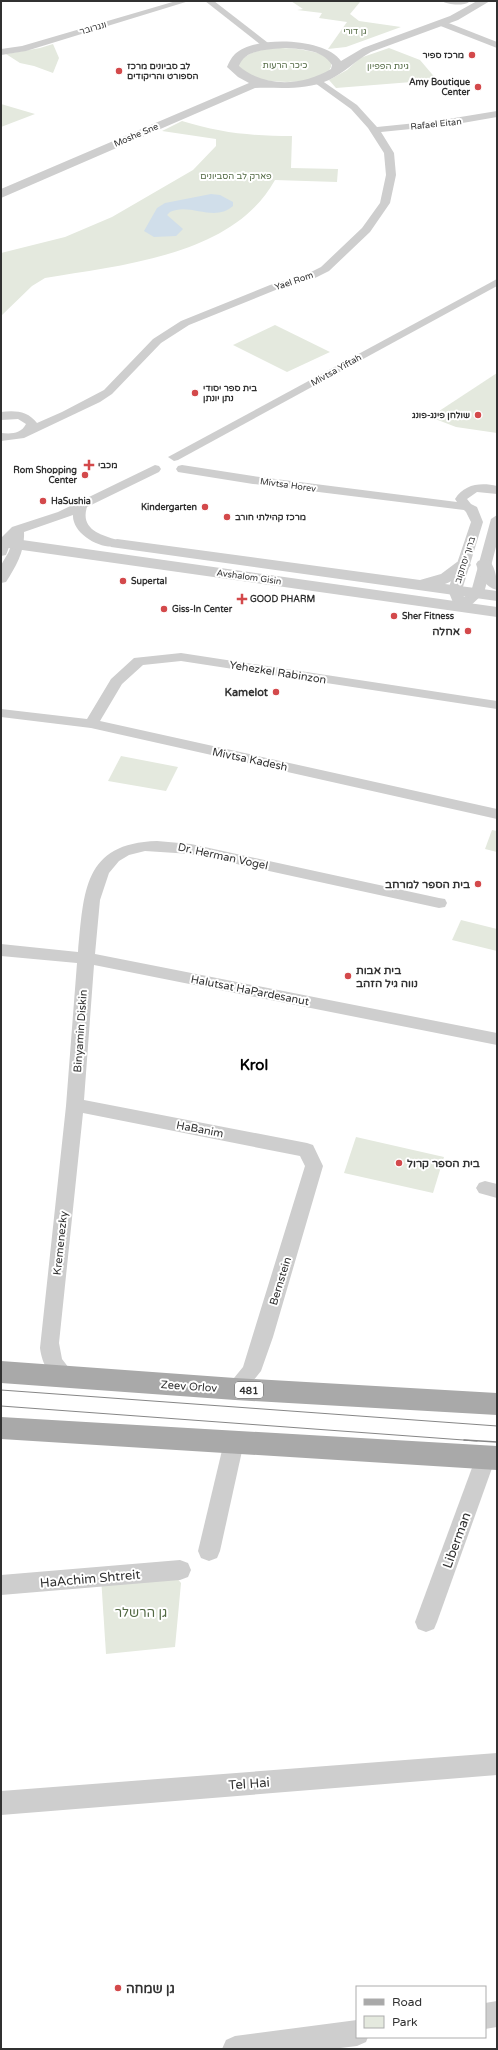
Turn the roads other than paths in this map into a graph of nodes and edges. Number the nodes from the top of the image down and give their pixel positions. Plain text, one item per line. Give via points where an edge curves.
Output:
1 (185, 1) edge
2 (209, 1) edge
3 (466, 1) edge
4 (485, 1) edge
5 (443, 4) edge
6 (441, 23) junction
7 (360, 42) dead end
8 (497, 45) edge
9 (268, 46) junction
10 (340, 47) dead end
11 (312, 48) junction
12 (1, 52) edge
13 (336, 71) junction
14 (318, 81) junction
15 (272, 84) junction
16 (174, 106) dead end
17 (497, 114) edge
18 (374, 130) junction
19 (1, 184) edge
20 (1, 194) edge
21 (497, 282) edge
22 (82, 408) junction
23 (1, 416) edge
24 (26, 418) junction
25 (30, 430) junction
26 (1, 437) edge
27 (174, 457) junction
28 (155, 469) junction
29 (182, 469) junction
30 (497, 490) edge
31 (466, 492) junction
32 (393, 496) junction
33 (82, 504) junction
34 (470, 508) junction
35 (497, 511) edge
36 (497, 519) edge
37 (7, 540) edge
38 (112, 543) junction
39 (484, 564) junction
40 (463, 565) junction
41 (1, 573) edge
42 (416, 584) junction
43 (497, 585) edge
44 (455, 590) junction
45 (477, 593) junction
46 (497, 596) edge
47 (460, 607) junction
48 (497, 612) edge
49 (497, 705) edge
50 (1, 713) edge
51 (91, 724) junction
52 (497, 814) edge
53 (439, 904) dead end
54 (1, 950) edge
55 (86, 958) junction
56 (497, 1039) edge
57 (75, 1105) junction
58 (314, 1166) joint
59 (1, 1372) edge
60 (64, 1376) junction
61 (235, 1389) junction
62 (497, 1404) edge
63 (1, 1428) edge
64 (234, 1442) junction
65 (492, 1458) edge
66 (210, 1551) dead end
67 (180, 1570) dead end
68 (1, 1585) edge
69 (426, 1622) dead end
70 (497, 1764) edge
71 (1, 1803) edge
72 (497, 2014) edge
73 (486, 2016) edge
74 (356, 2033) edge
75 (235, 2049) edge

1 - 12 street, ונגרובר via 23,49
2 - 9 street
3 - 5 street
3 - 7 street
4 - 6 street
6 - 8 street
6 - 13 street via 367,50
9 - 11 street
9 - 15 street via 241,54 234,61 233,67 237,77
10 - 11 street
11 - 13 street via 329,54 336,60
13 - 14 street
14 - 15 street
14 - 18 street, Yael Rom via 354,106
15 - 20 street, Moshe Sne via 253,85
16 - 19 street, Moshe Sne
17 - 18 street, Rafael Eitan via 471,120
18 - 22 street, Yael Rom via 389,153 391,175 384,203 366,230 324,269 310,277 274,287 210,312 157,341 108,392
21 - 27 street, Mivtsa Yiftah
22 - 24 street, Yael Rom via 62,414
22 - 25 street, Yael Rom
23 - 24 street, Yael Rom via 14,415
24 - 25 street via 32,424
25 - 26 street, Yael Rom via 16,436
27 - 28 street, Mivtsa Yiftah via 157,460 154,463
27 - 29 street via 185,464
28 - 29 street, Mivtsa Horev via 168,473
28 - 33 street
29 - 32 street, Mivtsa Horev via 334,491
30 - 31 street, Mivtsa Horev via 479,488
31 - 32 street, Mivtsa Horev
31 - 34 street, ברוך יסחקוב via 462,499
32 - 34 street, Mivtsa Horev
33 - 37 street
33 - 38 street via 78,517 79,524 89,534
34 - 35 street, Mivtsa Horev via 488,513
34 - 40 street, ברוך יסחקוב via 477,522
36 - 39 street, ברוך יסחקוב
37 - 38 street, Avshalom Gisin
37 - 41 street via 11,561
37 - 47 street, Avshalom Gisin
38 - 42 street, Avshalom Gisin
39 - 43 street via 490,579
39 - 45 street, ברוך יסחקוב
40 - 42 street via 451,577 435,583
40 - 44 street, ברוך יסחקוב
42 - 44 street, Avshalom Gisin
44 - 45 street, Avshalom Gisin
44 - 47 street, ברוך יסחקוב
45 - 46 street, Avshalom Gisin
45 - 47 street, ברוך יסחקוב
47 - 48 street, Avshalom Gisin
49 - 51 street, Yehezkel Rabinzon via 181,657 139,661 116,682
50 - 51 street, Mivtsa Kadesh
51 - 52 street, Mivtsa Kadesh
53 - 55 street, Dr. Herman Vogel via 191,848 163,845 138,847 120,853 106,864 98,878 92,902
54 - 55 street, Halutsat HaPardesanut
55 - 56 street, Halutsat HaPardesanut
55 - 57 street, Binyamin Diskin
57 - 58 street, HaBanim via 307,1150
57 - 60 street, Kremenezky via 49,1343 50,1358 56,1369
58 - 61 street, Bernstein via 263,1337 250,1371
59 - 60 main road, Zeev Orlov / 481
60 - 61 main road, Zeev Orlov / 481
61 - 62 main road, Zeev Orlov / 481
63 - 64 main road
64 - 65 main road
64 - 66 street
65 - 69 street, Liberman
67 - 68 street, HaAchim Shtreit
70 - 71 street, Tel Hai
72 - 73 street
74 - 75 street

